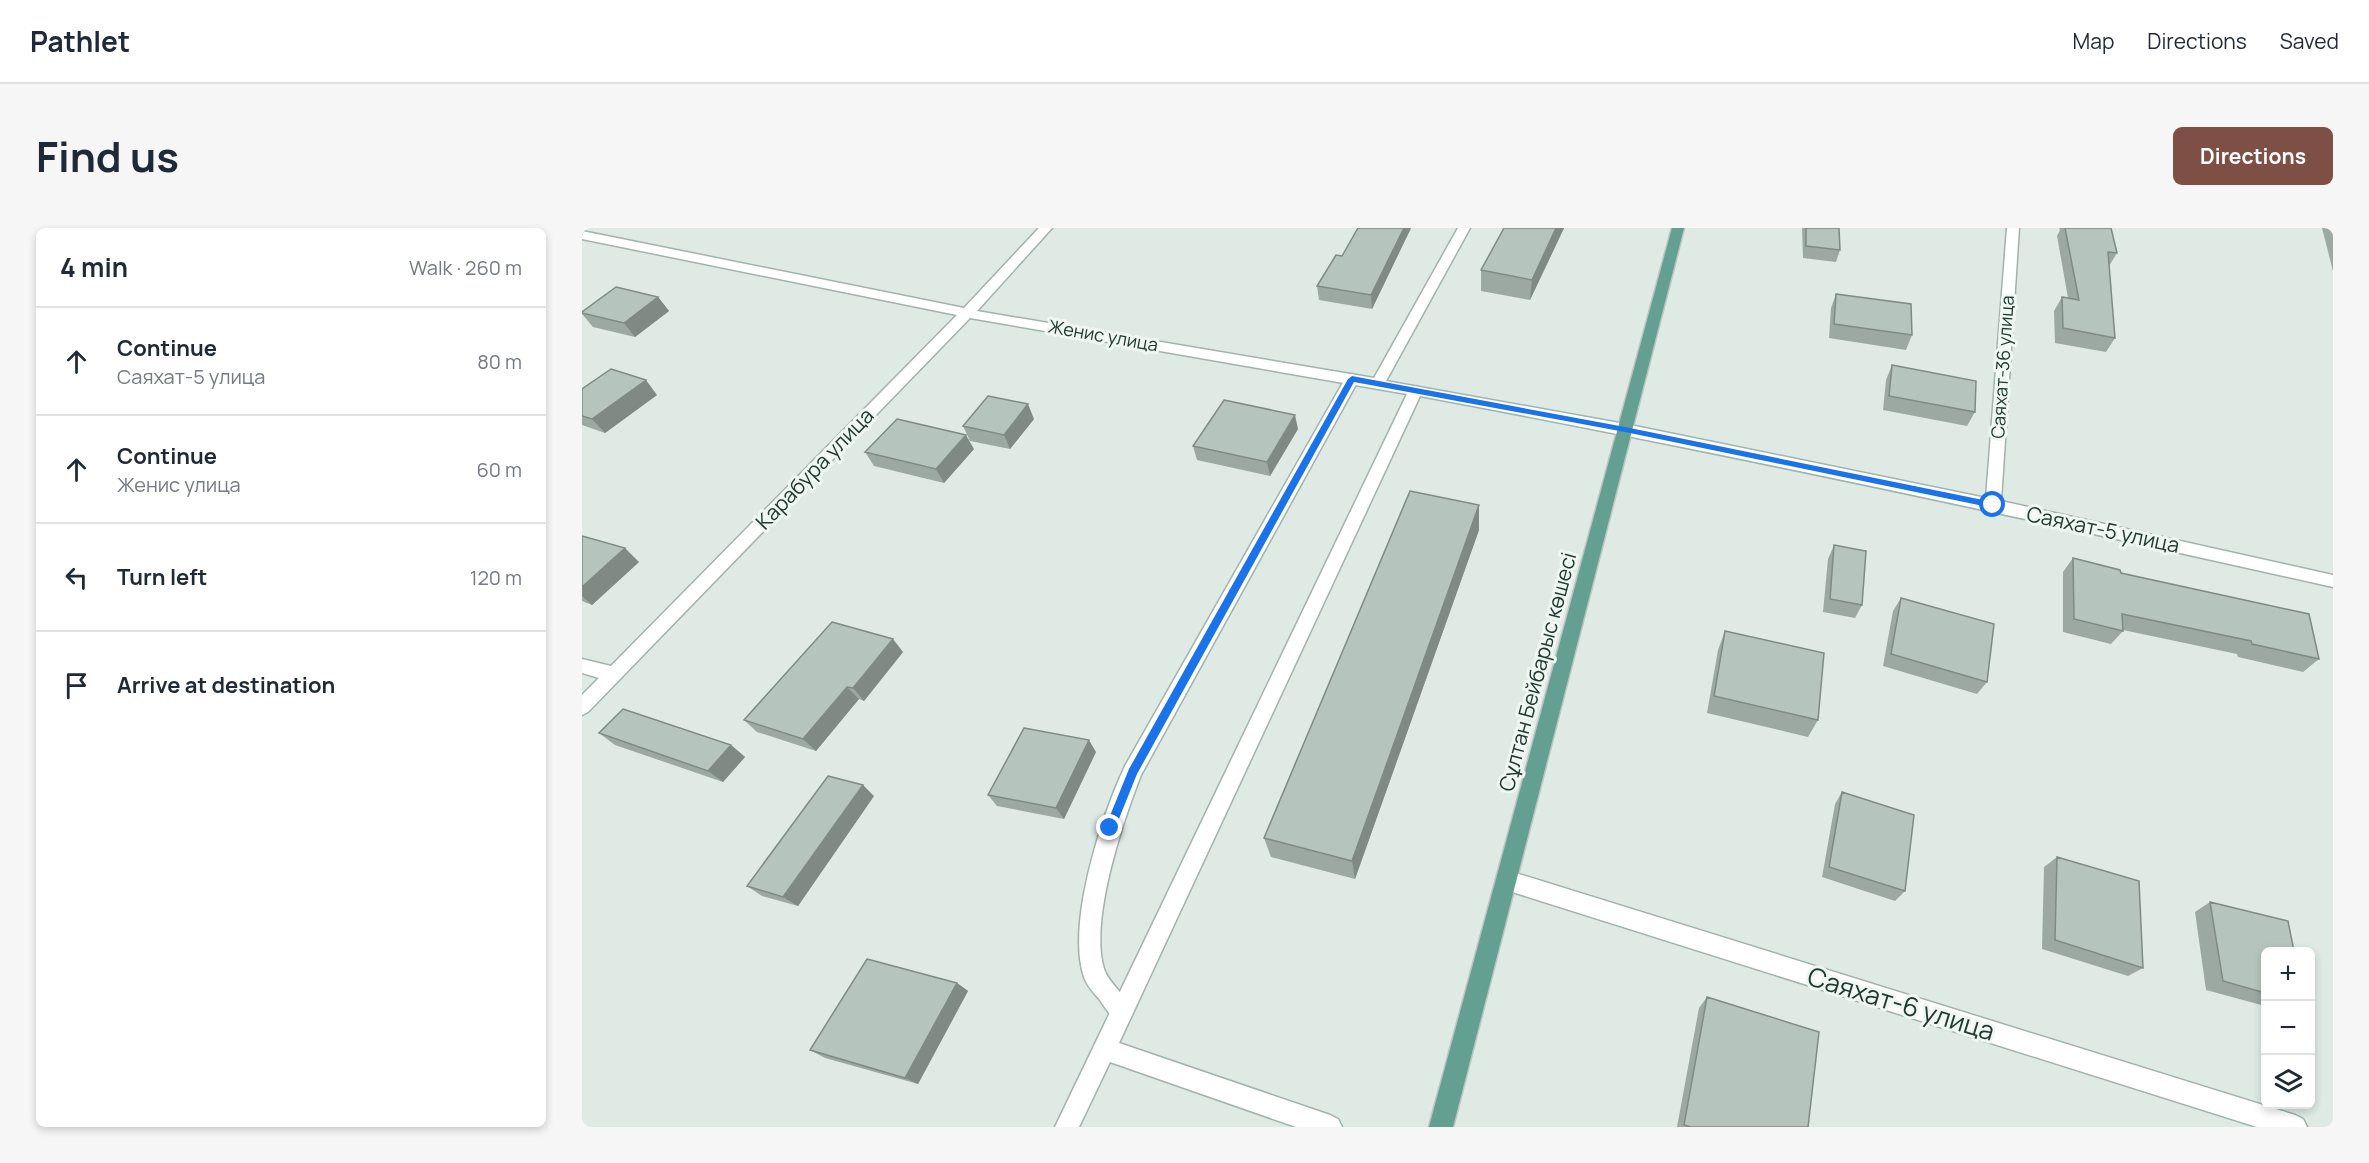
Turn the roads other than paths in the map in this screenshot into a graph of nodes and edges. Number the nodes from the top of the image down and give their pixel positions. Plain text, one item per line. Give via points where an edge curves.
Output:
1 (1046, 228) edge
2 (1464, 228) edge
3 (1678, 228) edge
4 (2013, 228) edge
5 (582, 235) edge
6 (968, 313) junction
7 (1352, 379) junction
8 (1378, 383) junction
9 (1416, 390) junction
10 (1625, 429) junction
11 (1993, 505) junction
12 (2333, 581) edge
13 (582, 666) edge
14 (614, 674) junction
15 (582, 707) edge
16 (1506, 880) junction
17 (1122, 1011) junction
18 (1104, 1049) junction
19 (1067, 1127) edge
20 (1330, 1127) edge
21 (1442, 1127) edge
22 (2295, 1127) edge

1 - 6 street, Карабура улица
2 - 8 street
3 - 10 main road, Сұлтан Бейбарыс көшесі
4 - 11 street, Саяхат-36 улица
5 - 6 street, Женис улица
6 - 7 street, Женис улица
6 - 14 street, Карабура улица
7 - 8 street, Женис улица
7 - 17 street via 1132,772 1110,828 1094,899 1090,943 1094,975
8 - 9 street, Женис улица
9 - 10 street, Женис улица
9 - 17 street
10 - 11 street, Саяхат-5 улица
10 - 16 main road, Сұлтан Бейбарыс көшесі
11 - 12 street, Саяхат-5 улица
13 - 14 street
14 - 15 street, Карабура улица
16 - 21 main road, Сұлтан Бейбарыс көшесі
16 - 22 street, Саяхат-6 улица
17 - 18 street
18 - 19 street
18 - 20 street

